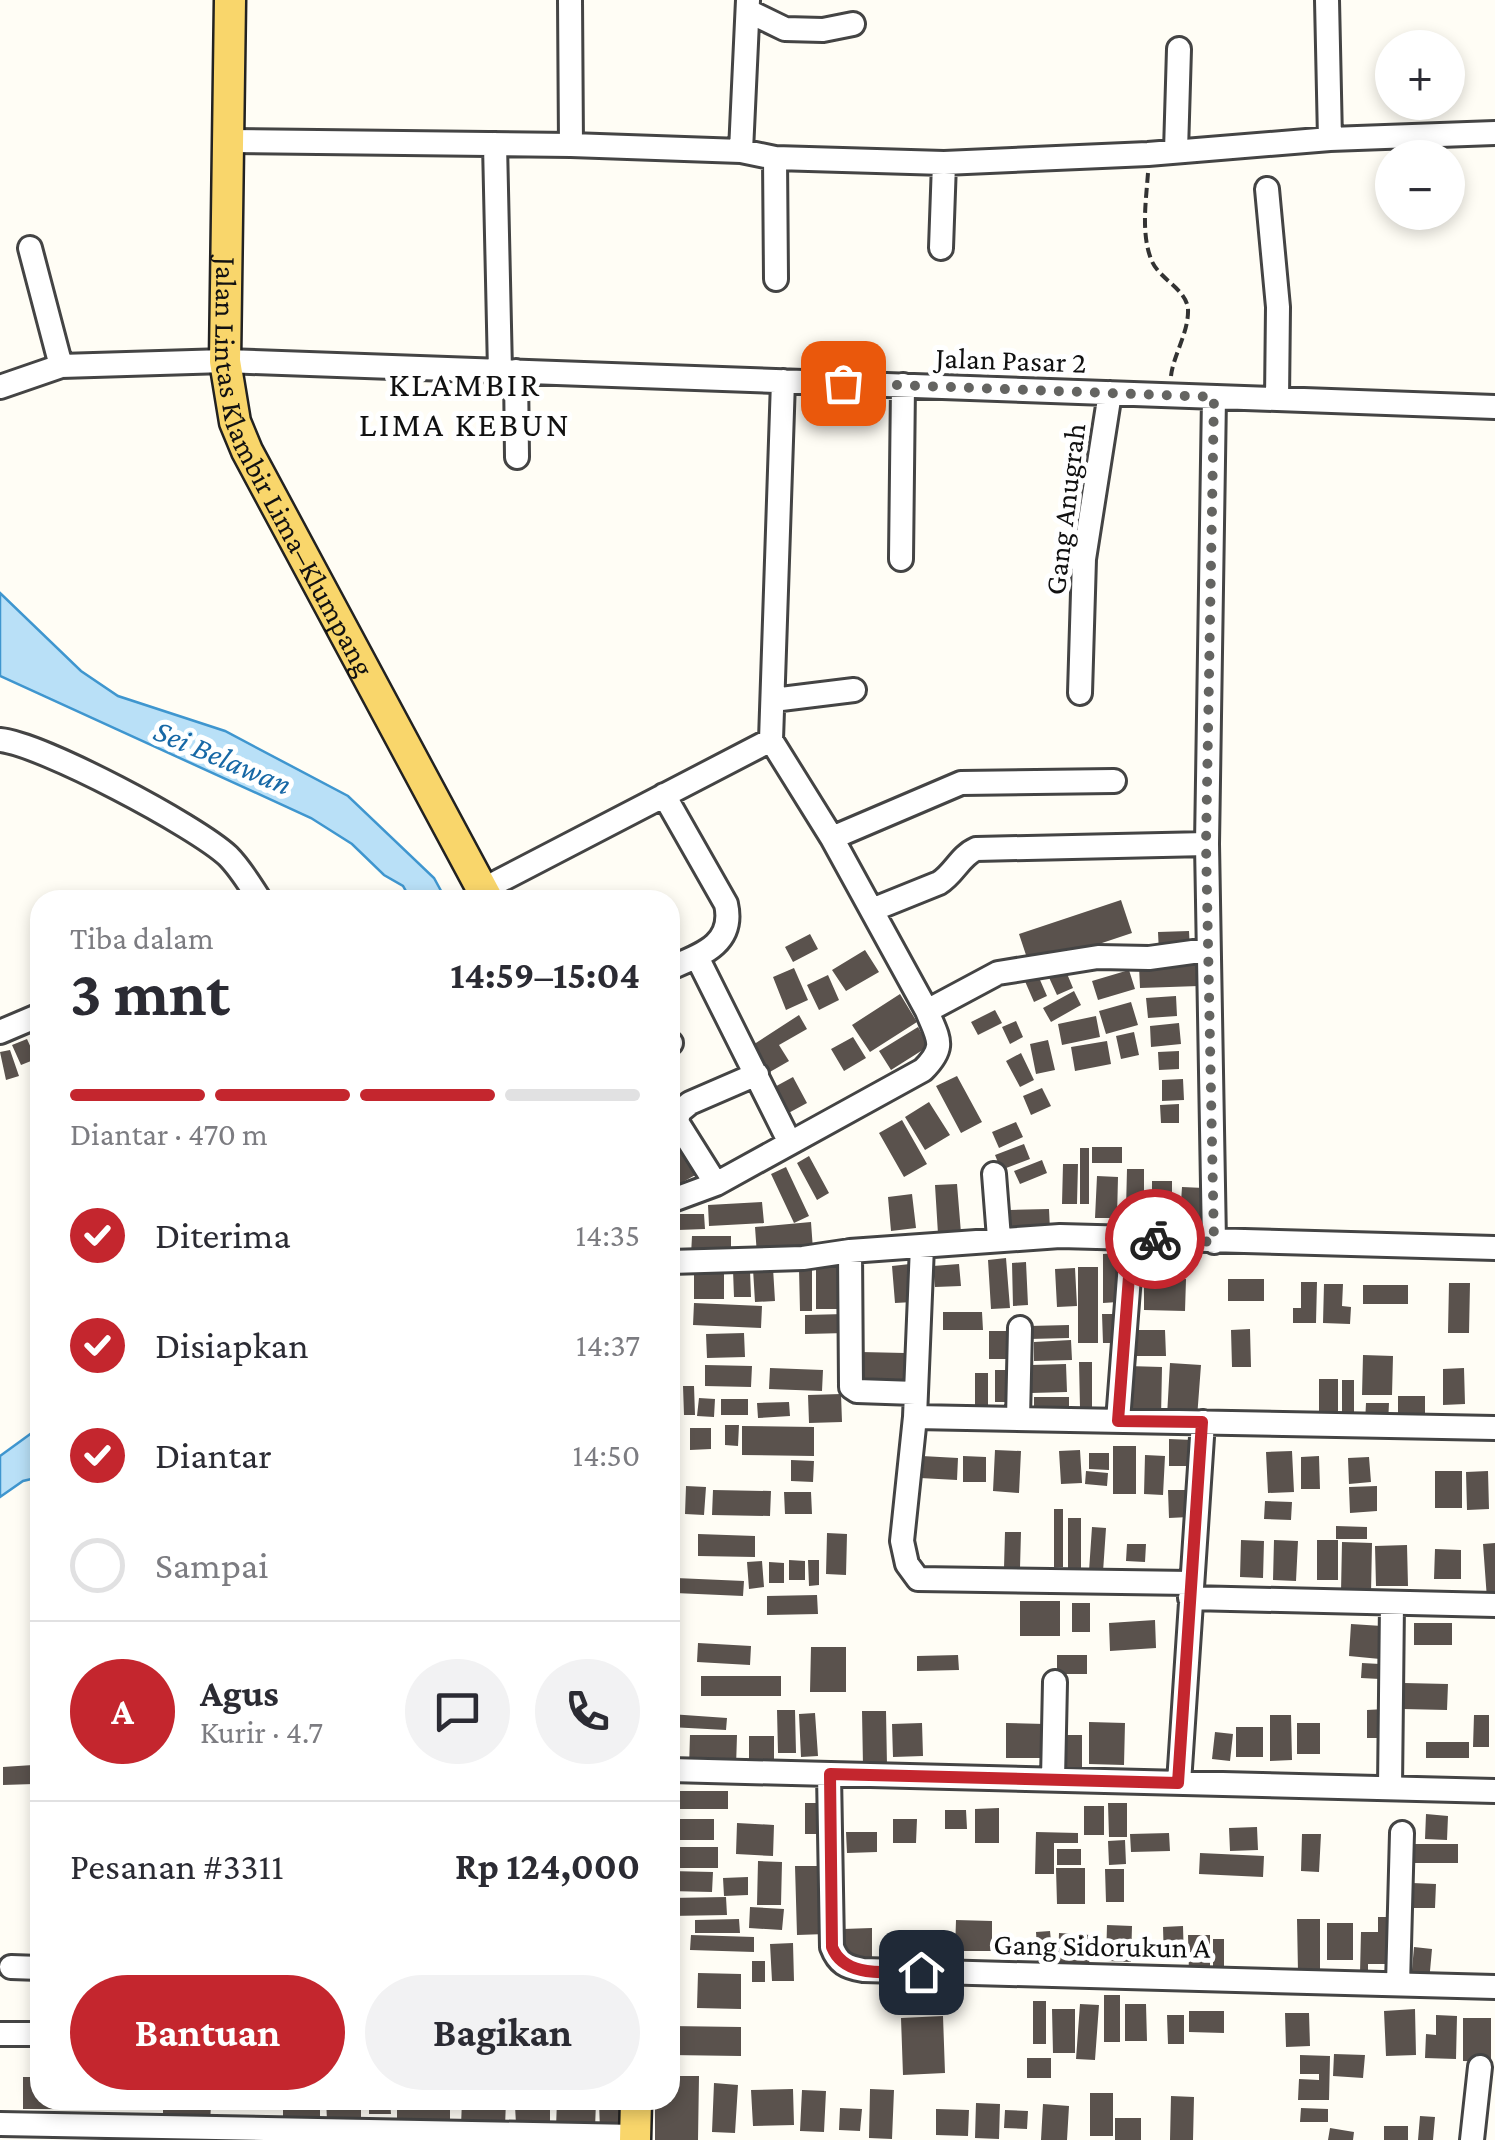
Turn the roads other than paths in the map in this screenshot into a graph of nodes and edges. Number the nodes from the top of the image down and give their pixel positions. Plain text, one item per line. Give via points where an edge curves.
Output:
1 (230, 0) edge
2 (570, 0) edge
3 (1327, 0) edge
4 (748, 6) edge
5 (853, 24) dead end
6 (1180, 48) dead end
7 (1495, 132) edge
8 (1330, 139) junction
9 (228, 142) junction
10 (495, 144) junction
11 (571, 145) junction
12 (1176, 150) junction
13 (741, 151) junction
14 (775, 158) junction
15 (944, 163) junction
16 (1267, 189) dead end
17 (30, 248) dead end
18 (941, 248) dead end
19 (776, 279) dead end
20 (225, 360) junction
21 (61, 366) junction
22 (508, 371) junction
23 (782, 381) junction
24 (903, 386) junction
25 (0, 387) edge
26 (1110, 393) junction
27 (1214, 397) junction
28 (1277, 399) junction
29 (1495, 407) edge
30 (517, 456) dead end
31 (900, 560) dead end
32 (854, 690) dead end
33 (1080, 693) dead end
34 (772, 700) junction
35 (0, 740) edge
36 (771, 740) junction
37 (1114, 781) dead end
38 (664, 795) junction
39 (832, 838) junction
40 (1206, 844) junction
41 (253, 890) edge
42 (482, 890) edge
43 (494, 890) edge
44 (872, 910) junction
45 (1206, 950) junction
46 (698, 957) junction
47 (680, 964) edge
48 (927, 1012) junction
49 (30, 1019) edge
50 (0, 1032) edge
51 (757, 1074) junction
52 (680, 1110) edge
53 (680, 1125) edge
54 (789, 1141) junction
55 (994, 1174) dead end
56 (716, 1184) junction
57 (680, 1197) edge
58 (1132, 1237) junction
59 (999, 1238) junction
60 (1214, 1242) junction
61 (922, 1246) junction
62 (1495, 1248) edge
63 (850, 1250) junction
64 (680, 1262) edge
65 (1020, 1328) dead end
66 (914, 1393) junction
67 (915, 1417) junction
68 (1018, 1419) junction
69 (1118, 1421) junction
70 (1202, 1422) junction
71 (1495, 1428) edge
72 (1191, 1590) junction
73 (1392, 1603) junction
74 (1495, 1605) edge
75 (1055, 1682) dead end
76 (680, 1770) edge
77 (830, 1774) junction
78 (1053, 1779) junction
79 (1178, 1783) junction
80 (1390, 1788) junction
81 (1495, 1791) edge
82 (1402, 1833) dead end
83 (11, 1967) dead end
84 (30, 1968) edge
85 (1398, 1984) junction
86 (1495, 1987) edge
87 (0, 2034) edge
88 (30, 2034) edge
89 (1480, 2067) dead end
90 (636, 2110) edge
91 (0, 2124) edge
92 (635, 2138) edge
93 (1472, 2140) edge

1 - 9 main road, Jalan Lintas Klambir Lima–Klumpang
2 - 11 street
3 - 8 street
4 - 5 street via 785,30
4 - 13 street
6 - 12 street
7 - 8 street
8 - 12 street
9 - 10 street
9 - 20 main road, Jalan Lintas Klambir Lima–Klumpang
10 - 11 street
10 - 22 street
11 - 13 street
12 - 15 street
13 - 14 street
14 - 15 street
14 - 19 street
15 - 18 street
16 - 28 street via 1278,307
17 - 21 street
20 - 21 street, Jalan Pasar 2
20 - 22 street, Jalan Pasar 2
20 - 42 main road, Jalan Lintas Klambir Lima–Klumpang via 247,451
21 - 25 street, Jalan Pasar 2
22 - 23 street, Jalan Pasar 2
22 - 30 street
23 - 24 street, Jalan Pasar 2
23 - 34 street
24 - 26 street, Jalan Pasar 2
24 - 31 street
26 - 27 street, Jalan Pasar 2
26 - 33 street, Gang Anugrah via 1084,559
27 - 28 street, Jalan Pasar 2
27 - 40 street
28 - 29 street, Jalan Pasar 2
32 - 34 street
34 - 36 street
35 - 41 street via 37,750 198,834 227,855
36 - 38 street
36 - 39 street
37 - 39 street via 962,784
38 - 43 street
38 - 46 street via 726,904 725,936
39 - 44 street
40 - 44 street via 976,849 939,883
40 - 45 street
44 - 48 street
45 - 48 street via 998,973
45 - 60 street
46 - 47 street
46 - 51 street
48 - 54 street via 939,1050 924,1070
49 - 50 street
51 - 52 street
51 - 54 street
53 - 56 street
54 - 56 street
55 - 59 street
56 - 57 street
58 - 59 street
58 - 60 street
58 - 69 street
59 - 61 street
60 - 62 street
61 - 63 street
61 - 66 street
63 - 64 street
63 - 66 street via 851,1387
65 - 68 street
66 - 67 street
67 - 68 street
67 - 72 street via 902,1542 918,1578
68 - 69 street
69 - 70 street
70 - 71 street
70 - 72 street
72 - 73 street
72 - 79 street
73 - 74 street
73 - 80 street
75 - 78 street
76 - 77 street
77 - 78 street
77 - 85 street, Gang Sidorukun A via 832,1947 848,1967
78 - 79 street
79 - 80 street
80 - 81 street
82 - 85 street
83 - 84 street
85 - 86 street, Gang Sidorukun A
87 - 88 street
89 - 93 street
90 - 92 main road
91 - 92 street

